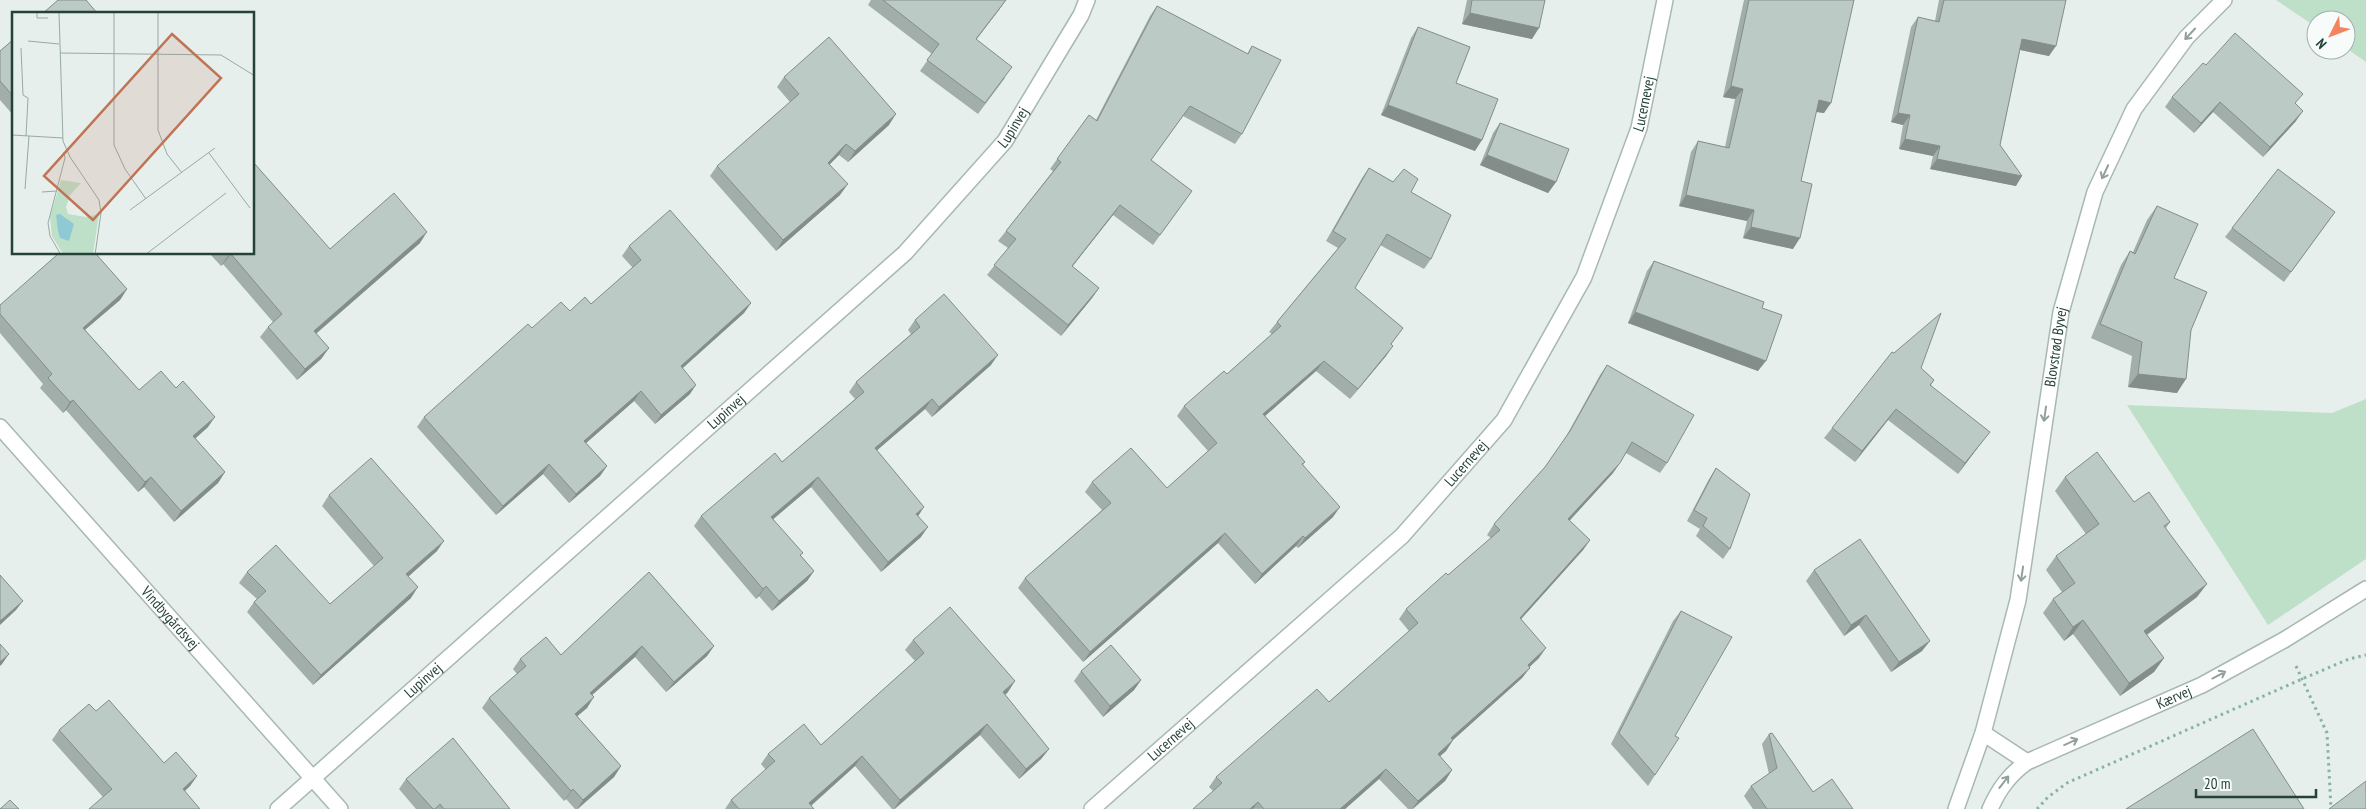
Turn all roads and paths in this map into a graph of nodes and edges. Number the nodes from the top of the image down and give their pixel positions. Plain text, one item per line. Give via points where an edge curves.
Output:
1 (1087, 0) edge
2 (1665, 0) edge
3 (2224, 0) edge
4 (0, 427) edge
5 (2366, 589) edge
6 (2366, 655) edge
7 (2302, 678) junction
8 (1983, 733) junction
9 (2027, 762) junction
10 (313, 778) junction
11 (278, 809) edge
12 (340, 809) edge
13 (1092, 809) edge
14 (1956, 809) edge
15 (1990, 809) edge
16 (2036, 809) edge
17 (2331, 809) edge

1 - 10 street, Lupinvej via 1005,141 905,253
2 - 13 street, Lucernevej via 1639,128 1584,277 1504,420 1402,536
3 -> 8 street, Blovstrød Byvej via 2187,37 2134,108 2096,192 2060,312 2018,600
4 - 10 street, Vindbygårdsvej
9 -> 5 street, Kærvej via 2202,684 2284,640
6 - 7 path
7 - 16 path via 2067,783
7 - 17 path via 2327,733
8 - 9 street
8 - 14 street, Blovstrød Byvej
15 -> 9 street, Kærvej via 1999,789
10 - 11 street, Lupinvej
10 - 12 street, Vindbygårdsvej

